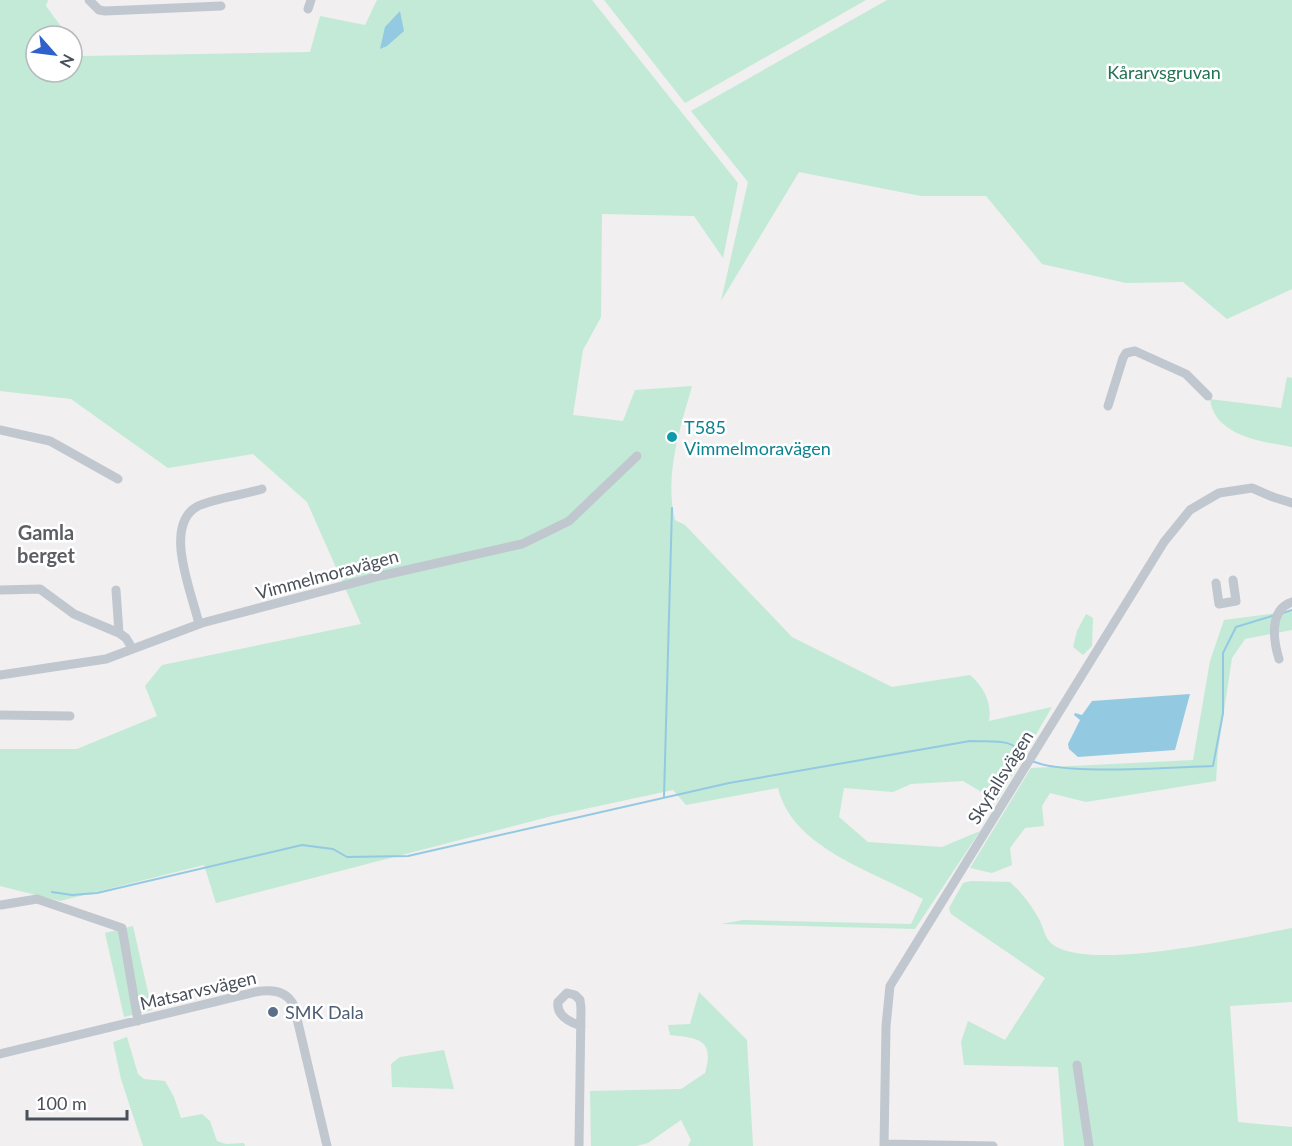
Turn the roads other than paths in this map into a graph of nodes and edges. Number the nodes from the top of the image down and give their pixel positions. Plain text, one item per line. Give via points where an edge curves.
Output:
1 (89, 0) edge
2 (221, 6) dead end
3 (1208, 396) dead end
4 (1108, 406) dead end
5 (0, 430) edge
6 (637, 456) dead end
7 (118, 479) dead end
8 (262, 489) dead end
9 (1292, 502) edge
10 (1233, 580) dead end
11 (1216, 583) dead end
12 (0, 590) edge
13 (116, 590) dead end
14 (1292, 602) edge
15 (199, 624) junction
16 (119, 633) junction
17 (132, 648) junction
18 (1279, 659) dead end
19 (0, 675) edge
20 (0, 714) edge
21 (70, 716) dead end
22 (1, 905) edge
23 (138, 1021) junction
24 (581, 1026) dead end
25 (0, 1054) edge
26 (1077, 1065) dead end
27 (884, 1145) edge
28 (327, 1146) edge
29 (579, 1146) edge
30 (993, 1146) edge
31 (1089, 1146) edge

1 - 2 street via 105,11
3 - 4 street via 1186,374 1135,351 1126,353
5 - 7 street via 50,441
6 - 15 street, Vimmelmoravägen via 569,520 522,544 380,576
8 - 15 street via 199,506 184,520 180,546
9 - 27 street, Skyfallsvägen via 1252,488 1225,492 1190,510 1164,542 893,981 887,1002
10 - 11 street via 1236,601 1219,604
12 - 16 street via 40,589 74,614
13 - 16 street
14 - 18 street via 1276,614
15 - 17 street, Vimmelmoravägen
16 - 17 street
17 - 19 street, Vimmelmoravägen via 106,659
20 - 21 street
22 - 23 street via 37,899 122,928
23 - 25 street, Matsarvsvägen
23 - 28 street, Matsarvsvägen via 261,991 284,994 294,1006
24 - 29 street
26 - 31 street
27 - 30 street

